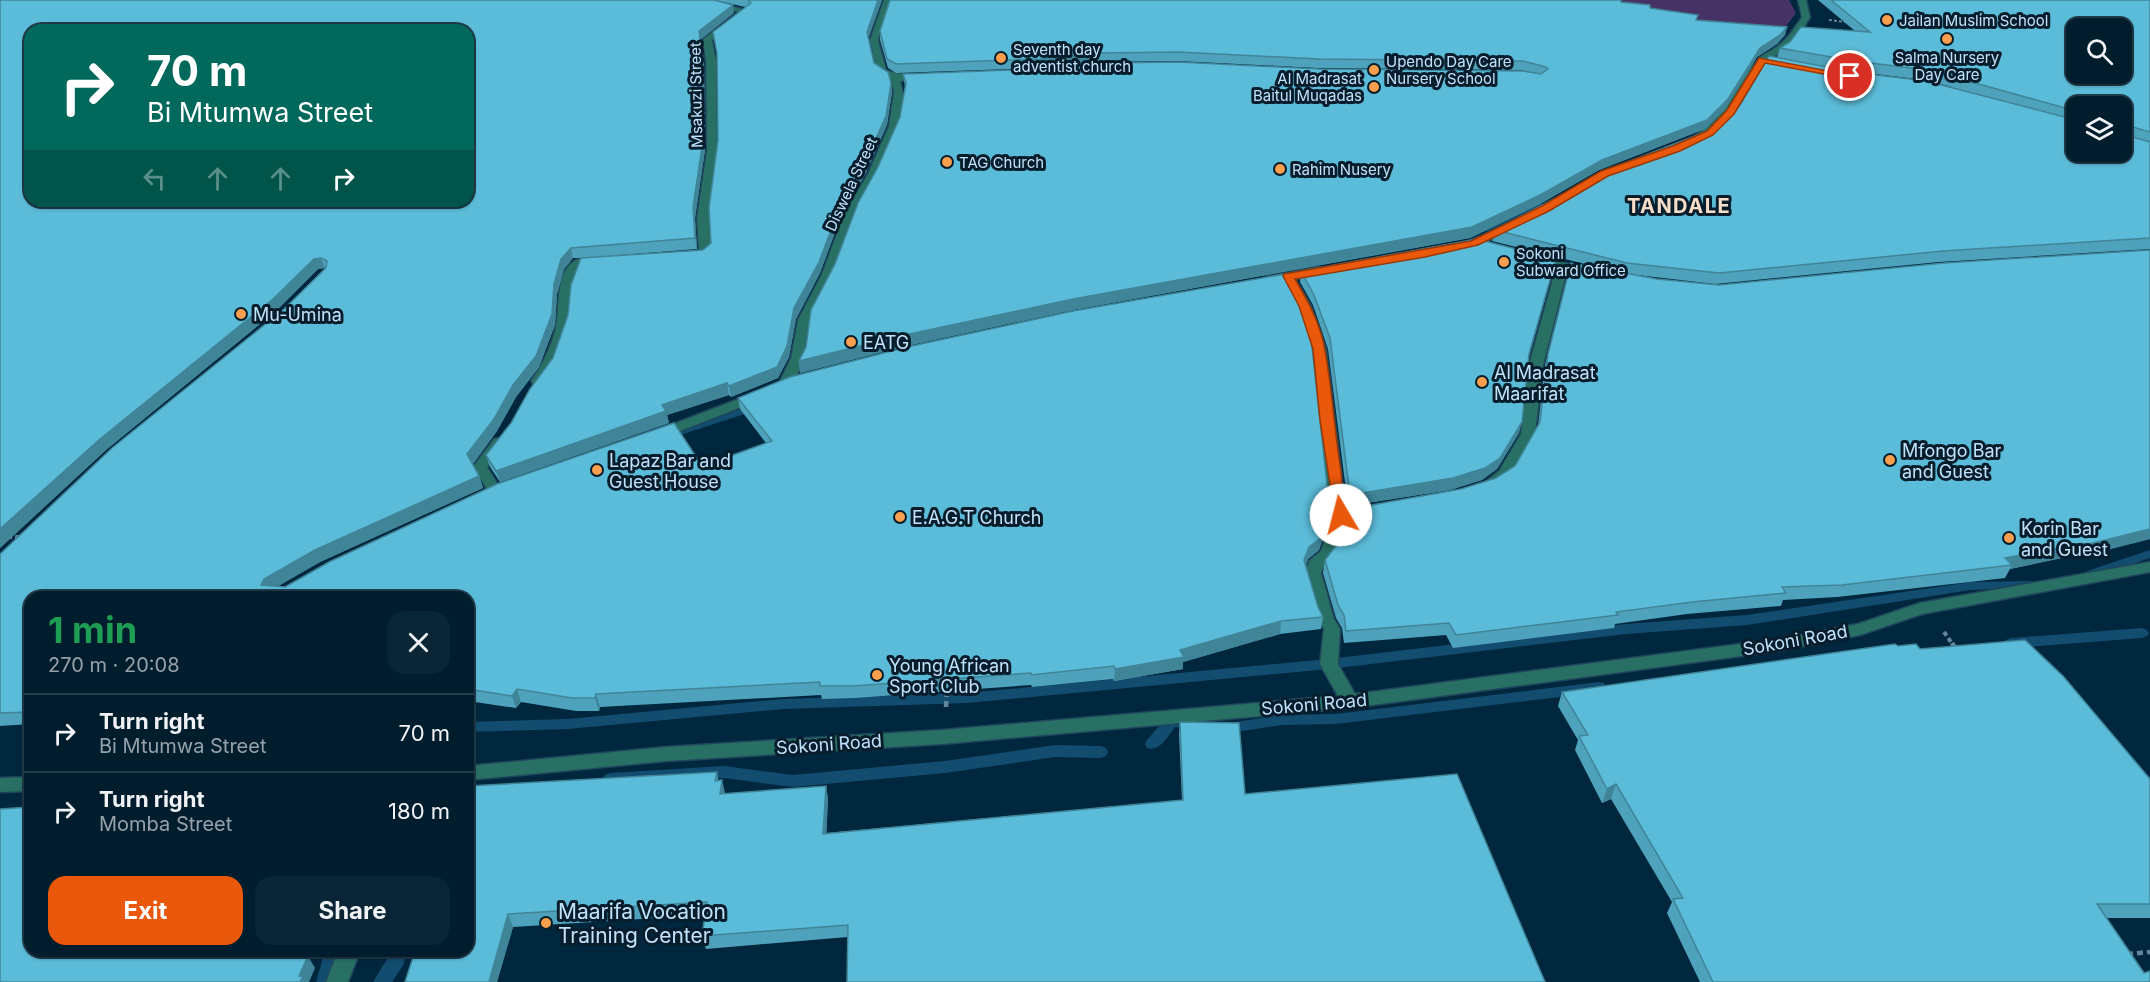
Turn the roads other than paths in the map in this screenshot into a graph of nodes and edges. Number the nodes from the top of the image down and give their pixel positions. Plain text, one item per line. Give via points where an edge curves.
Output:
1 (694, 0) edge
2 (888, 0) edge
3 (1802, 0) edge
4 (936, 77) edge
5 (895, 78) junction
6 (1685, 144) edge
7 (1525, 218) edge
8 (1474, 243) junction
9 (1445, 249) edge
10 (1496, 249) edge
11 (674, 257) edge
12 (1529, 258) edge
13 (608, 262) edge
14 (1562, 267) junction
15 (1328, 270) edge
16 (1600, 275) edge
17 (1288, 276) junction
18 (1257, 282) edge
19 (808, 378) edge
20 (786, 383) junction
21 (531, 390) edge
22 (506, 433) edge
23 (650, 438) edge
24 (1476, 489) edge
25 (495, 491) edge
26 (1379, 508) edge
27 (1341, 515) junction
28 (2150, 567) edge
29 (1350, 701) junction
30 (474, 772) edge
31 (24, 784) edge
32 (0, 785) edge
33 (347, 957) edge
34 (337, 982) edge

1 - 11 street, Msakuzi Street via 746,11 707,39 712,150 704,218 705,254
2 - 5 street via 874,40 882,72
3 - 6 street via 1806,17 1731,112 1710,133
4 - 5 street
5 - 20 street, Diswela Street via 899,92 894,126 804,320 798,358
7 - 8 street
8 - 9 street
8 - 10 street
12 - 14 street
13 - 21 street via 579,264 572,270 563,325 547,369
14 - 16 street
14 - 24 street via 1536,365 1528,434 1505,474
15 - 17 street
17 - 18 street
17 - 27 street via 1305,306 1319,349
19 - 20 street
20 - 23 street
22 - 25 street via 480,467
26 - 27 street
27 - 29 street via 1332,545 1313,573 1332,629 1329,664
28 - 29 street, Sokoni Road via 1920,609 1860,629 1779,645
29 - 30 street, Sokoni Road
31 - 32 street
33 - 34 street

